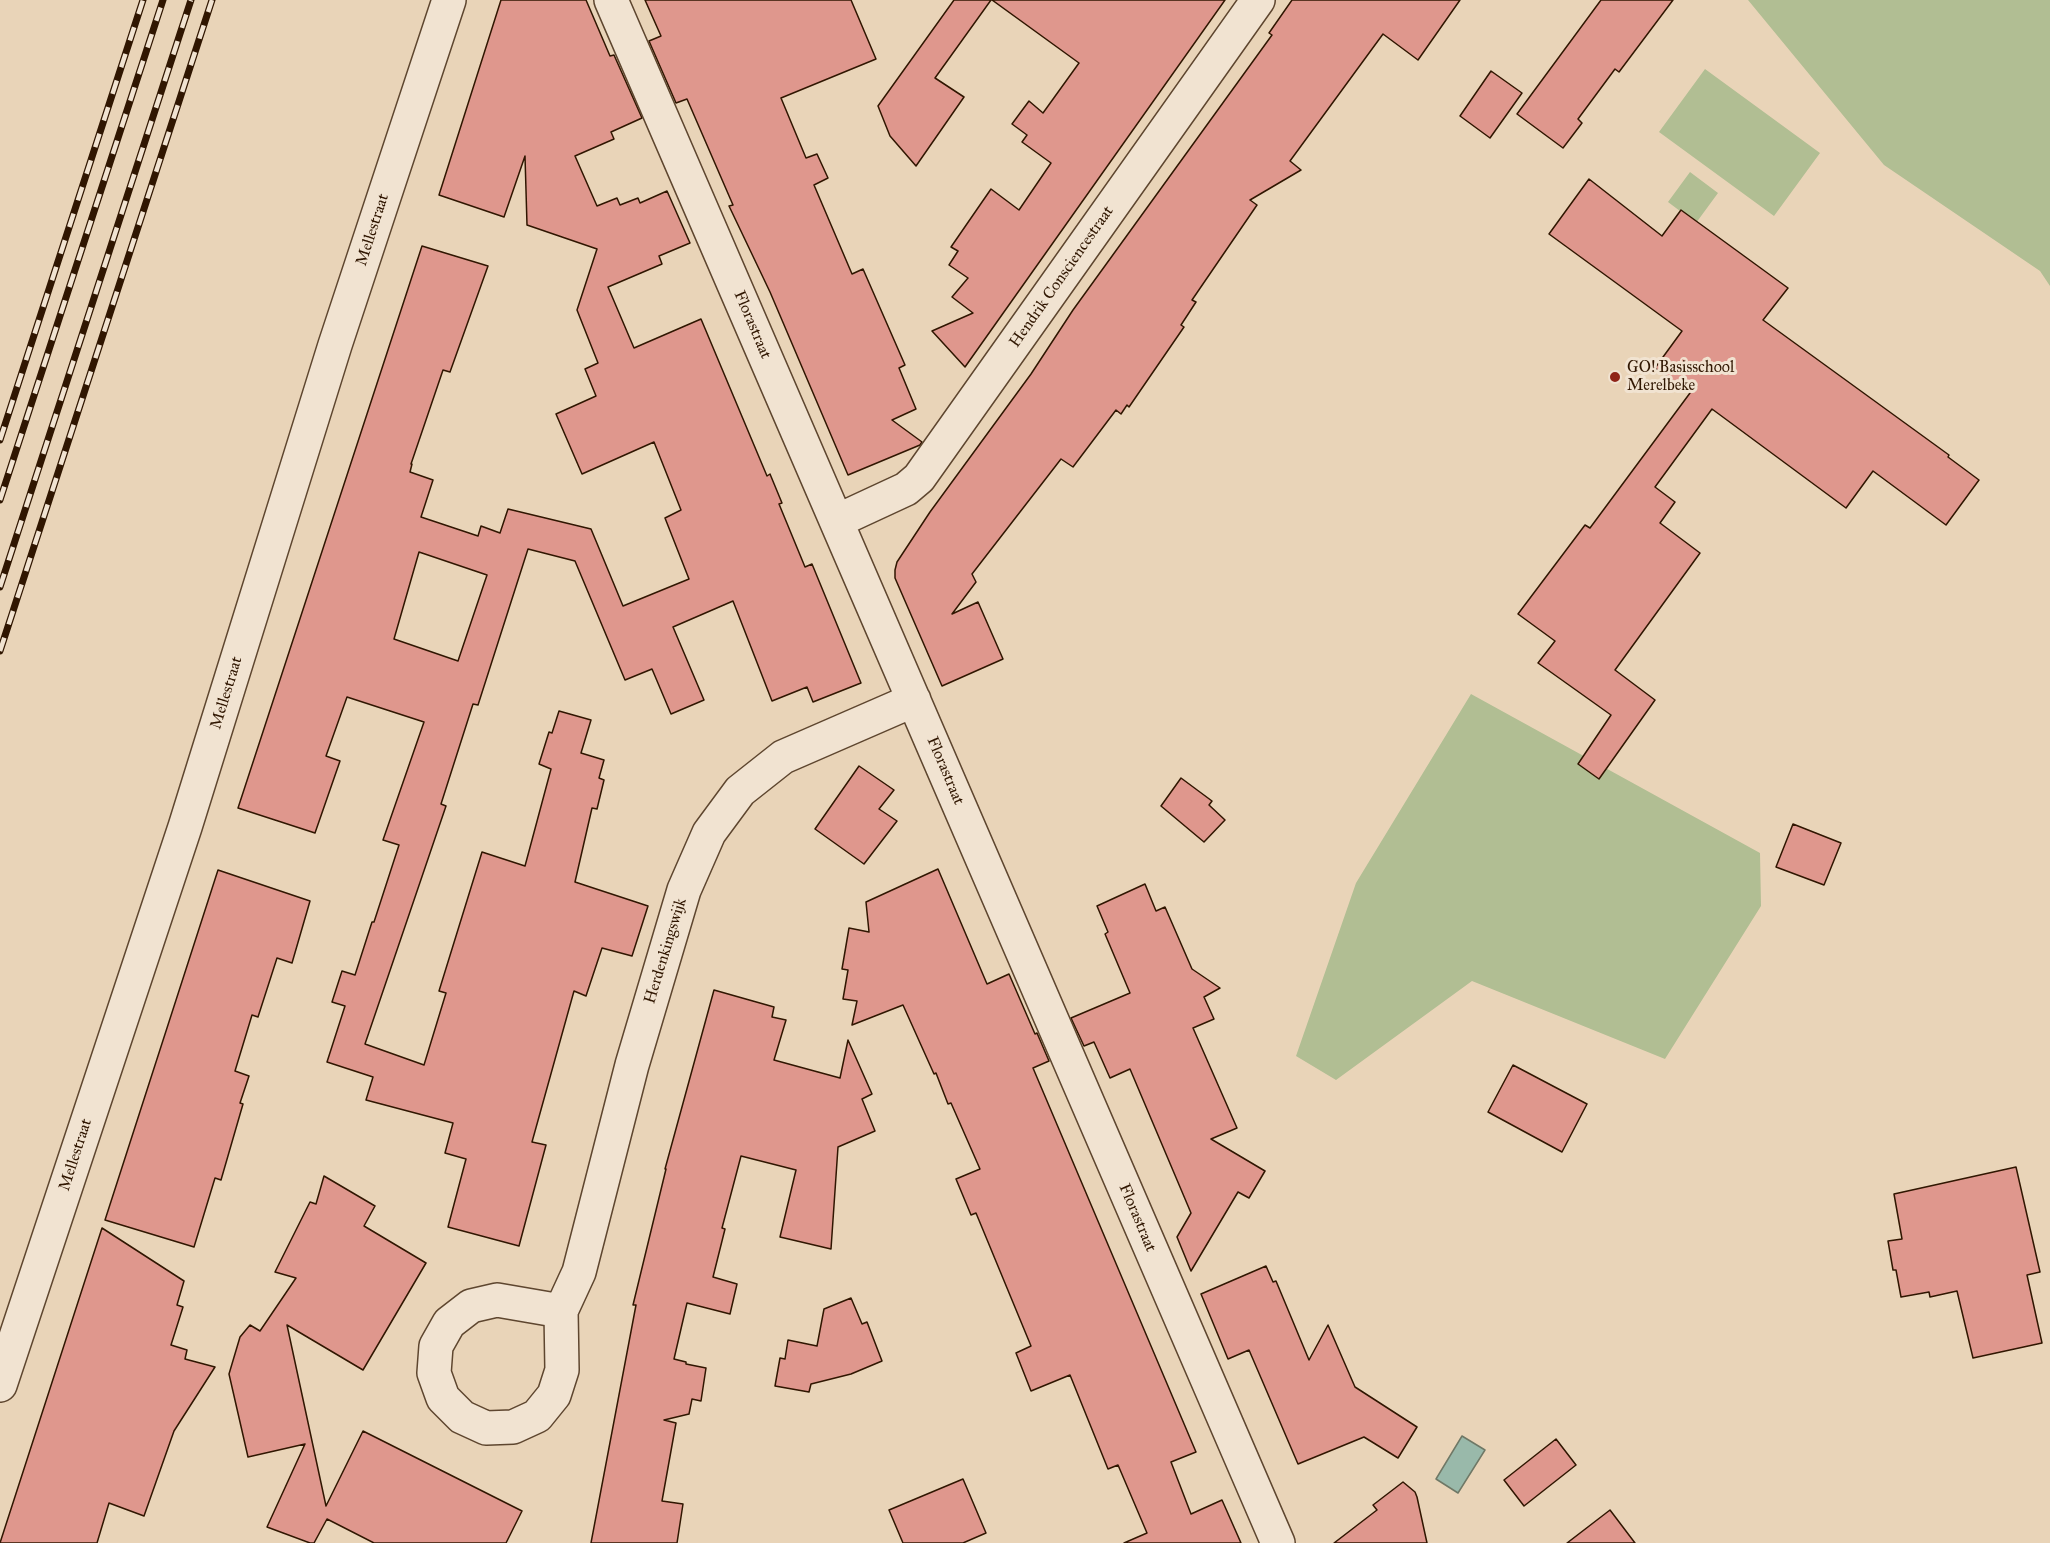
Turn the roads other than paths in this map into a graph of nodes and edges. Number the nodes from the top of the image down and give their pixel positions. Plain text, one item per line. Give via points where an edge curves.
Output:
1 (449, 0) edge
2 (611, 0) edge
3 (1258, 0) edge
4 (837, 521) junction
5 (915, 700) junction
6 (561, 1311) junction
7 (0, 1385) edge
8 (1278, 1543) edge

1 - 7 street, Mellestraat via 335,345 185,828
2 - 4 street, Florastraat
3 - 4 street, Hendrik Consciencestraat via 919,478 906,489
4 - 5 street, Florastraat
5 - 6 street, Herdenkingswijk via 783,757 740,791 709,833 684,890 632,1065 579,1272
5 - 8 street, Florastraat
6 - 6 street, Herdenkingswijk via 497,1300 471,1306 449,1323 436,1346 434,1372 443,1398 462,1417 486,1428 513,1427 537,1416 554,1395 562,1370

